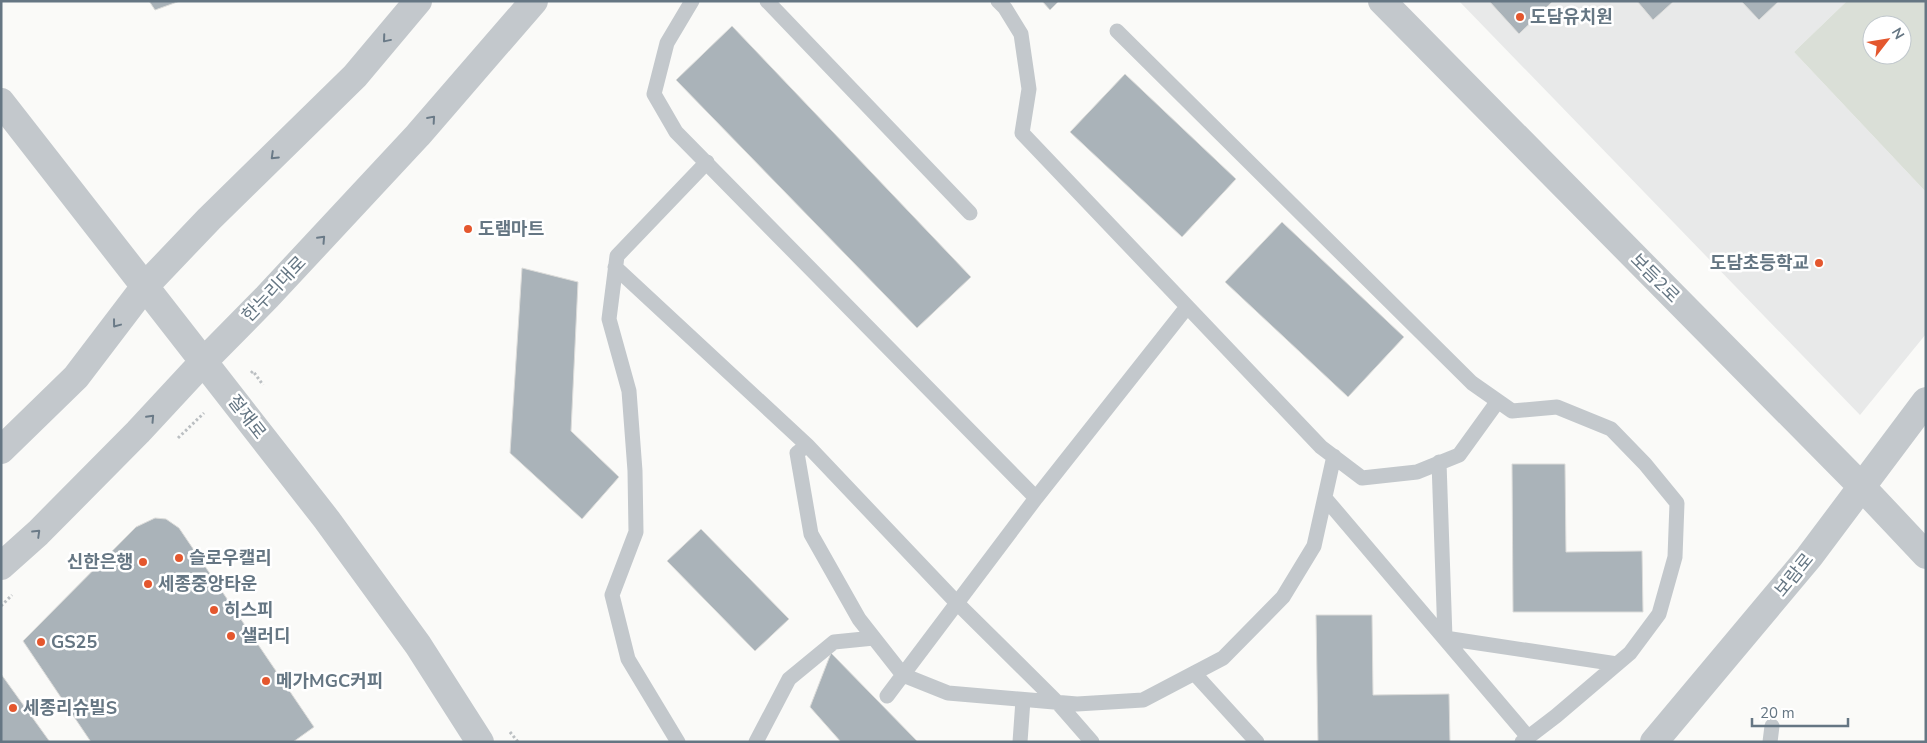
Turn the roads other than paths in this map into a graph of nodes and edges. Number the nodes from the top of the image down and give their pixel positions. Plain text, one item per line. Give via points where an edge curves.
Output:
1 (418, 1) edge
2 (534, 1) edge
3 (692, 1) edge
4 (766, 1) edge
5 (998, 1) edge
6 (1382, 1) edge
7 (1117, 31) dead end
8 (1, 102) edge
9 (707, 162) junction
10 (970, 213) dead end
11 (615, 267) junction
12 (146, 285) junction
13 (1187, 307) junction
14 (203, 362) junction
15 (1498, 401) junction
16 (1926, 401) edge
17 (807, 445) junction
18 (1, 450) edge
19 (1334, 456) junction
20 (1439, 462) junction
21 (1862, 487) junction
22 (1036, 498) junction
23 (1325, 498) junction
24 (1926, 555) edge
25 (1, 566) edge
26 (957, 603) junction
27 (874, 638) junction
28 (1445, 638) junction
29 (1617, 664) junction
30 (1194, 673) junction
31 (903, 675) junction
32 (887, 696) dead end
33 (1023, 700) junction
34 (1058, 702) junction
35 (1772, 726) dead end
36 (1525, 739) edge
37 (480, 742) edge
38 (678, 742) edge
39 (756, 742) edge
40 (1020, 742) edge
41 (1092, 742) edge
42 (1257, 742) edge
43 (1654, 742) edge
44 (1770, 742) edge

1 -> 12 street via 355,76 209,218
14 -> 2 street, 한누리대로 via 418,135
3 - 9 lane via 667,43 654,94 676,132
4 - 10 lane
5 - 13 lane via 1021,34 1029,89 1022,133
6 - 21 street, 보듬2로
7 - 15 lane via 1472,384
8 - 12 street, 절재로
9 - 11 lane via 616,256
9 - 22 lane
11 - 17 lane
11 - 38 lane via 609,319 629,391 636,532 612,595 628,659
12 - 14 street, 절재로
12 -> 18 street via 76,377
13 - 19 lane via 1321,447
13 - 22 lane
25 -> 14 street, 한누리대로 via 38,533
14 - 37 street, 절재로 via 327,520 418,644
15 - 20 lane via 1459,455
15 - 29 lane via 1512,411 1557,407 1611,429 1677,503 1675,557 1659,614
16 - 21 street, 보람로
17 - 26 lane
17 - 27 lane via 797,453 812,534 859,619
19 - 20 lane via 1362,478 1417,472
19 - 23 lane
20 - 28 lane
21 - 24 street, 보듬2로
21 - 43 street, 보람로 via 1809,557
22 - 26 lane
23 - 28 lane
23 - 30 lane via 1314,546 1283,598 1223,658
26 - 31 lane
26 - 34 lane
27 - 31 lane
27 - 39 lane via 834,642 789,679
28 - 29 lane
28 - 36 lane
29 - 36 lane
30 - 34 lane via 1143,700
30 - 42 lane
31 - 32 lane
31 - 33 lane via 948,693
33 - 34 lane
33 - 40 lane
34 - 41 lane
35 - 44 lane

